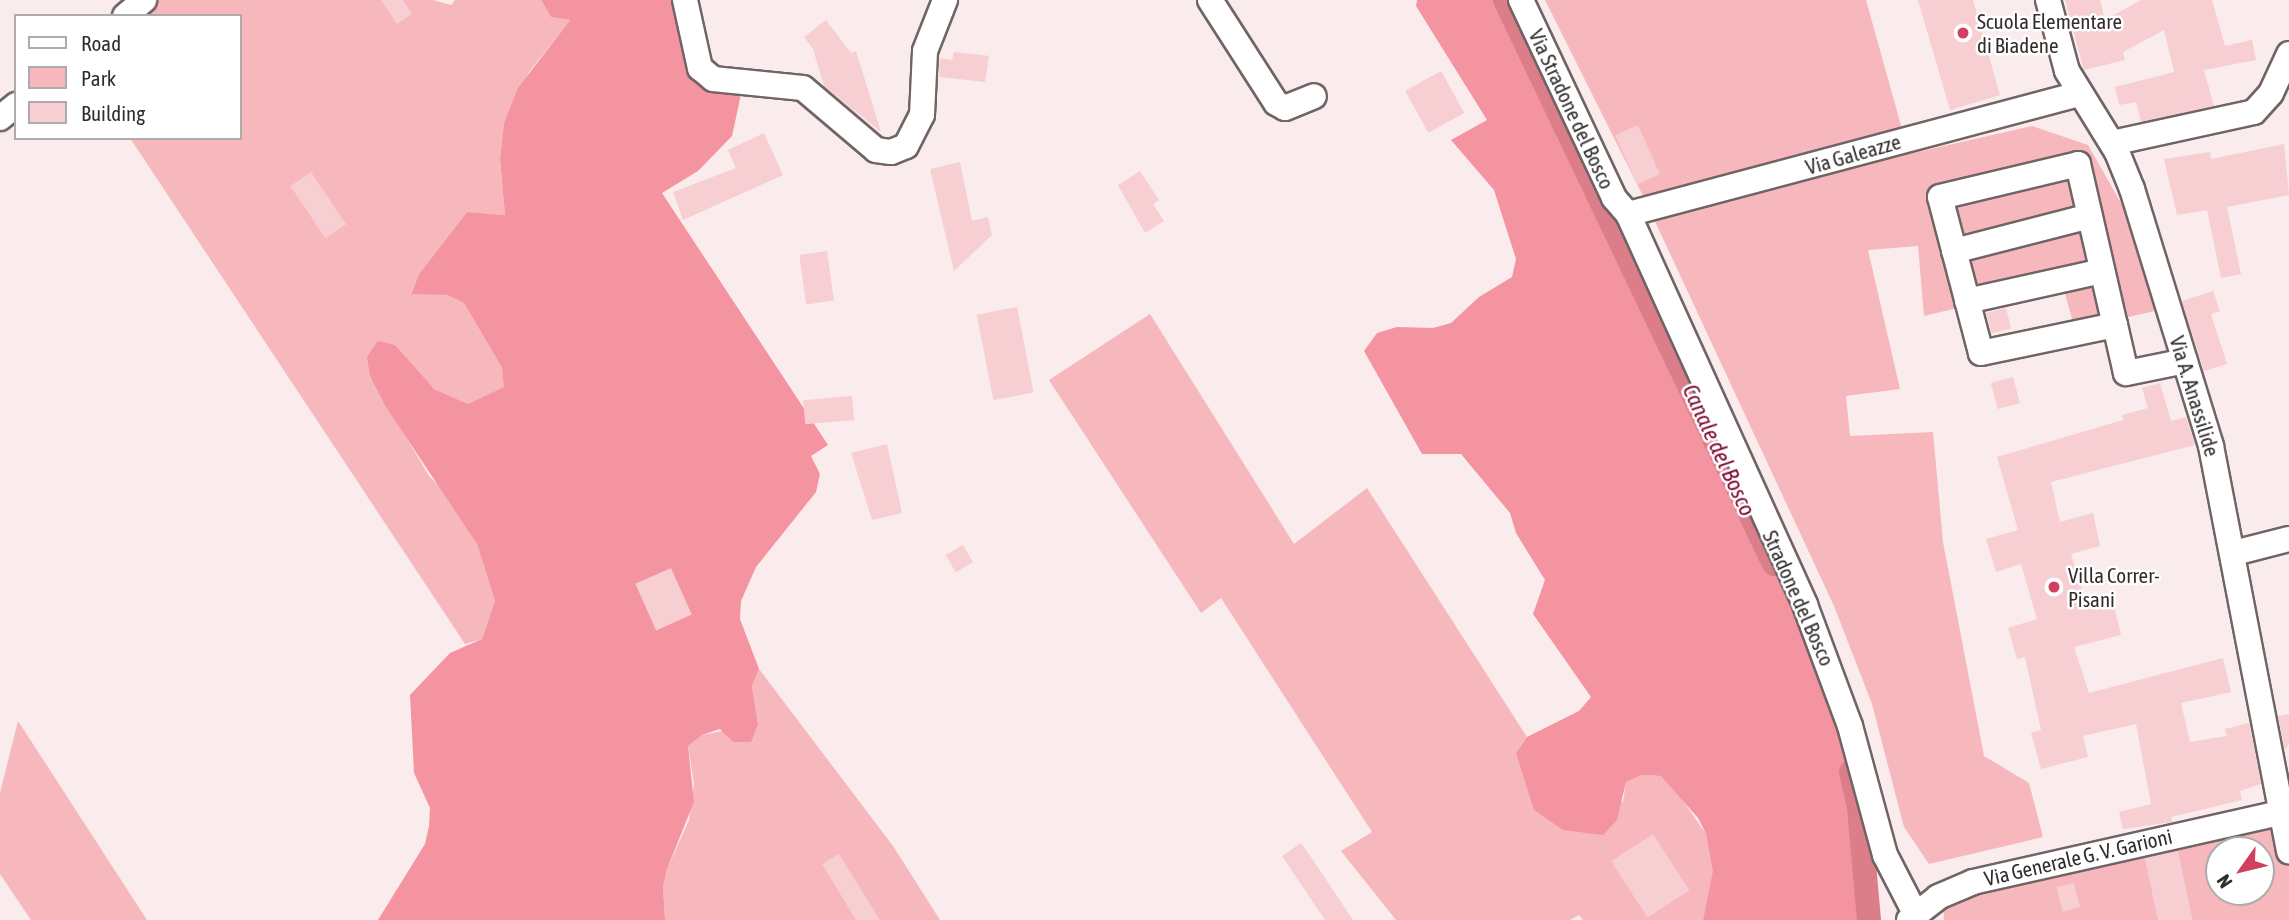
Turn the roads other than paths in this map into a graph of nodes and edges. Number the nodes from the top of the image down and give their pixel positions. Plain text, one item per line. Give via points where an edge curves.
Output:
1 (145, 0) edge
2 (685, 0) edge
3 (945, 0) edge
4 (1210, 0) edge
5 (1521, 0) edge
6 (2048, 0) edge
7 (128, 14) edge
8 (2289, 54) edge
9 (2078, 94) junction
10 (1314, 96) dead end
11 (14, 107) edge
12 (0, 118) edge
13 (2112, 143) junction
14 (1628, 214) junction
15 (2090, 216) junction
16 (1954, 251) junction
17 (2102, 271) junction
18 (1967, 302) junction
19 (2115, 326) junction
20 (2185, 361) junction
21 (2289, 539) edge
22 (2234, 552) junction
23 (2285, 811) edge
24 (2289, 852) edge
25 (1912, 917) edge

1 - 7 street
2 - 3 street via 700,68 713,79 803,88 876,150 891,152 906,146 922,114 925,51
4 - 10 street via 1276,103 1285,108
5 - 14 street, Via Stradone del Bosco via 1614,198
6 - 9 street, Via A. Anassilide
8 - 13 street via 2271,93 2254,112
9 - 13 street, Via A. Anassilide
9 - 14 street, Via Galeazze
11 - 12 street
13 - 20 street, Via A. Anassilide via 2132,189
14 - 25 street, Stradone del Bosco via 1805,605 1850,726 1885,855
15 - 16 street
15 - 16 street via 2078,164 1940,197
15 - 17 street
16 - 18 street
17 - 18 street
17 - 19 street
18 - 19 street via 1981,353
19 - 20 street via 2126,373
20 - 22 street, Via A. Anassilide via 2211,446
21 - 22 street
22 - 23 street, Via A. Anassilide
23 - 24 street, Via A. Anassilide
23 - 25 street, Via Generale G. V. Garioni via 1973,882

